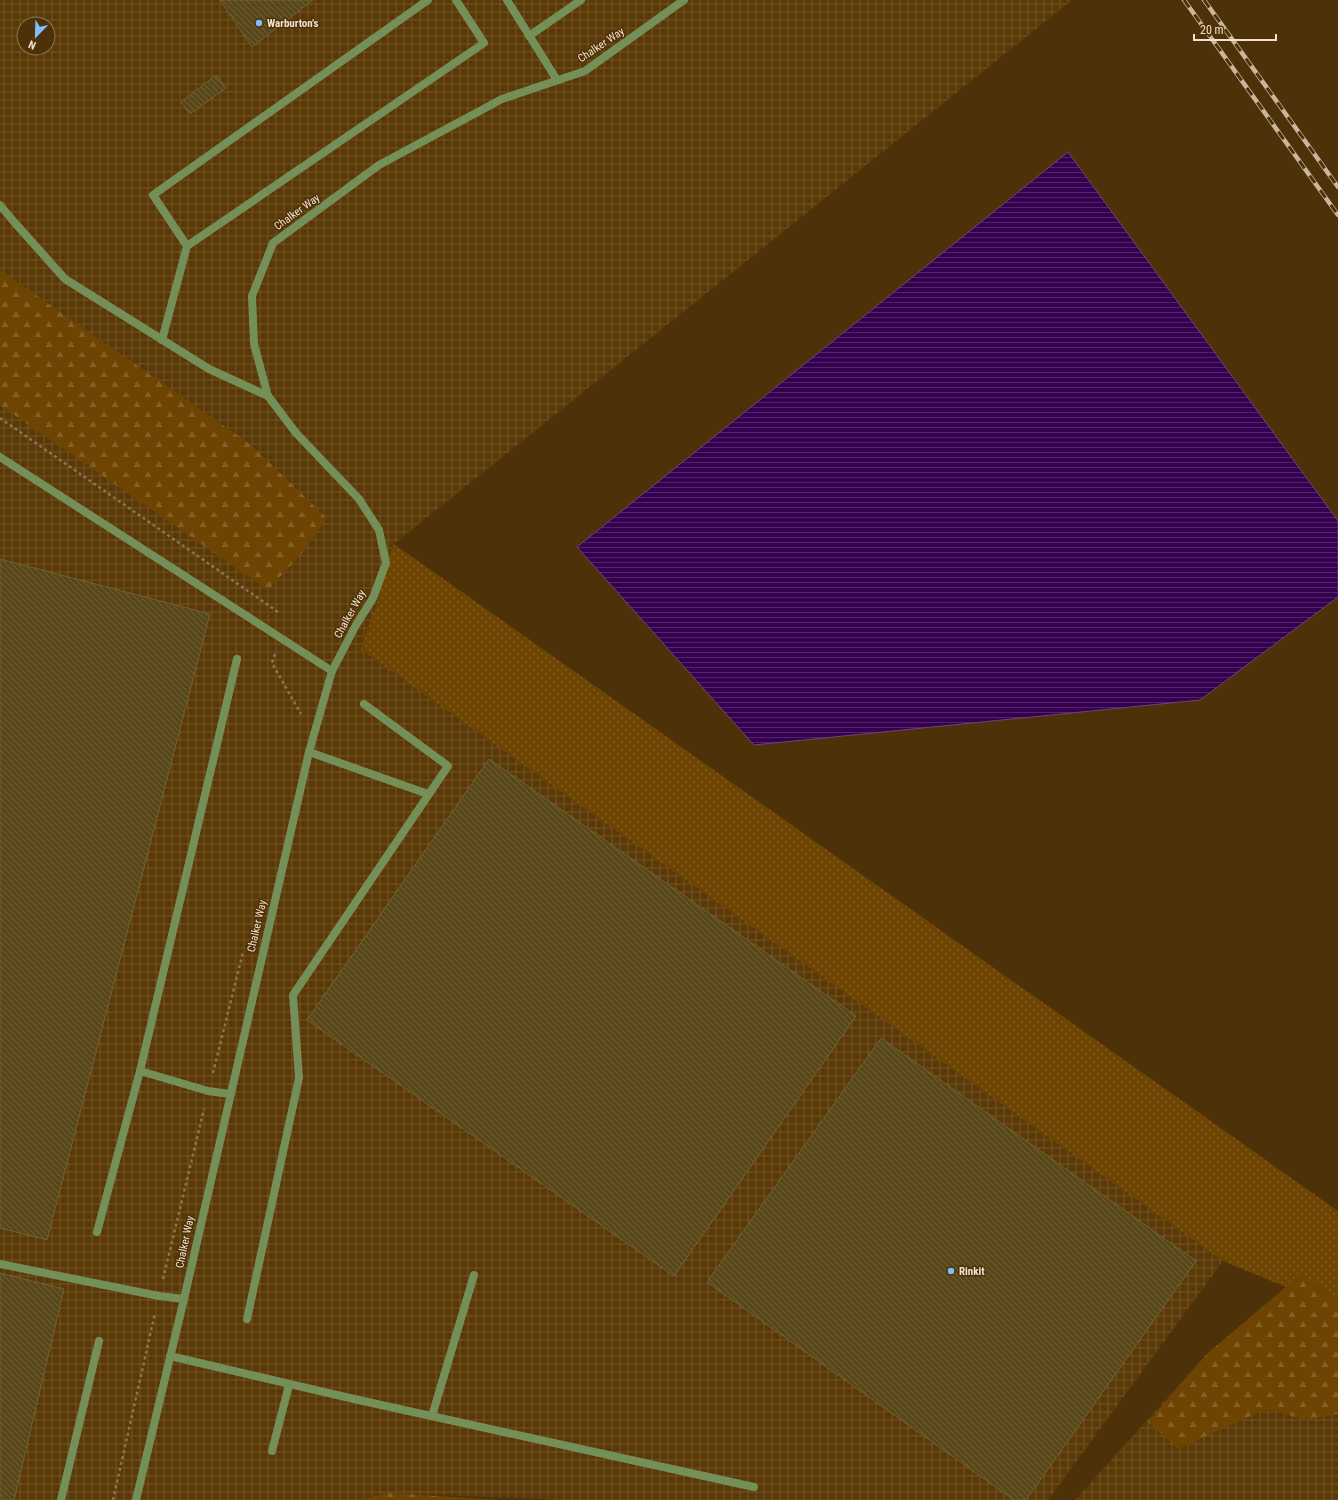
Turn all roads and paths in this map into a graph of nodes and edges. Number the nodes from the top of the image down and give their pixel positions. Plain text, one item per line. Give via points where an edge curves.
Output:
1 (428, 0) edge
2 (456, 0) edge
3 (507, 0) edge
4 (581, 0) edge
5 (684, 0) edge
6 (529, 36) junction
7 (557, 80) junction
8 (0, 205) edge
9 (187, 246) junction
10 (162, 340) junction
11 (268, 396) junction
12 (0, 457) edge
13 (236, 659) dead end
14 (332, 671) junction
15 (364, 704) dead end
16 (309, 752) junction
17 (428, 794) junction
18 (140, 1071) junction
19 (230, 1094) junction
20 (97, 1232) dead end
21 (0, 1264) edge
22 (474, 1275) dead end
23 (159, 1296) junction
24 (184, 1299) junction
25 (247, 1319) dead end
26 (99, 1341) dead end
27 (170, 1356) junction
28 (289, 1385) junction
29 (432, 1416) junction
30 (272, 1452) dead end
31 (754, 1488) dead end
32 (61, 1500) edge
33 (113, 1500) edge
34 (136, 1500) edge

1 - 9 street via 153,194
2 - 9 street via 484,43
3 - 6 street
4 - 6 street
5 - 7 street, Chalker Way via 585,71
6 - 7 street
7 - 11 street, Chalker Way via 502,99 379,165 273,243 252,296 254,344
8 - 10 street via 65,279
9 - 10 street
10 - 11 street via 209,369
11 - 14 street, Chalker Way via 296,433 359,499 381,537 386,563 373,598
12 - 14 street
13 - 18 street
14 - 16 street, Chalker Way
15 - 17 street via 448,766
16 - 17 street
16 - 19 street, Chalker Way
17 - 25 street via 293,995 299,1078
18 - 19 street
18 - 20 street
19 - 24 street, Chalker Way
21 - 23 street
22 - 29 street
23 - 24 street
23 - 33 path
24 - 27 street, Chalker Way
26 - 32 street
27 - 28 street
27 - 34 street, Chalker Way
28 - 29 street
28 - 30 street
29 - 31 street

